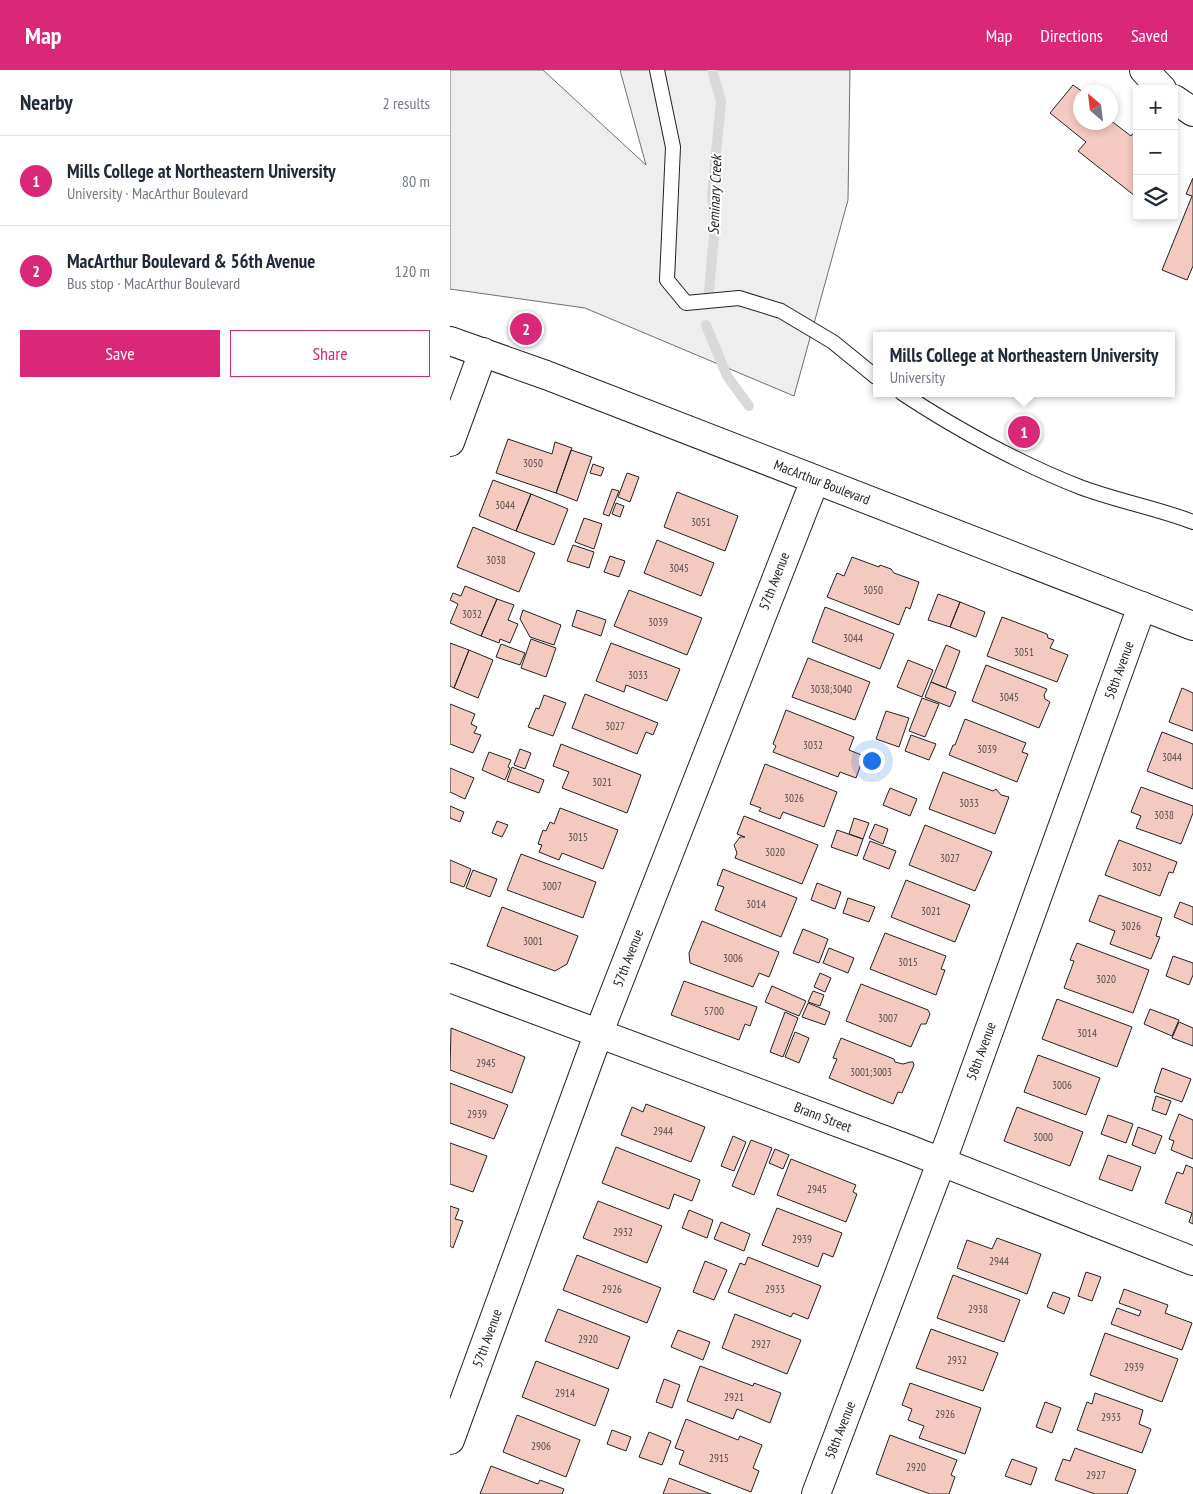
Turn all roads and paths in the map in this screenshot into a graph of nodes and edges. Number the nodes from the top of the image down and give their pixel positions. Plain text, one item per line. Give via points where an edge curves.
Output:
1 (657, 70) edge
2 (1144, 70) edge
3 (1158, 85) edge
4 (1178, 102) edge
5 (1193, 112) edge
6 (450, 341) edge
7 (483, 352) junction
8 (873, 375) edge
9 (909, 397) edge
10 (450, 442) edge
11 (815, 480) junction
12 (1193, 522) edge
13 (1142, 606) junction
14 (1193, 626) edge
15 (450, 978) edge
16 (599, 1032) junction
17 (940, 1161) junction
18 (1193, 1261) edge
19 (450, 1440) edge
20 (816, 1494) edge

1 - 8 lane via 673,148 667,280 686,303 739,298 781,311 832,342
2 - 3 street
4 - 5 street
6 - 7 street, MacArthur Boulevard
7 - 10 street
7 - 11 street, MacArthur Boulevard
9 - 12 lane via 1036,468 1082,488
11 - 13 street, MacArthur Boulevard
11 - 16 street, 57th Avenue
13 - 14 street, MacArthur Boulevard
13 - 17 street, 58th Avenue
15 - 16 street, Brann Street
16 - 17 street, Brann Street
16 - 19 street, 57th Avenue
17 - 18 street, Brann Street
17 - 20 street, 58th Avenue

